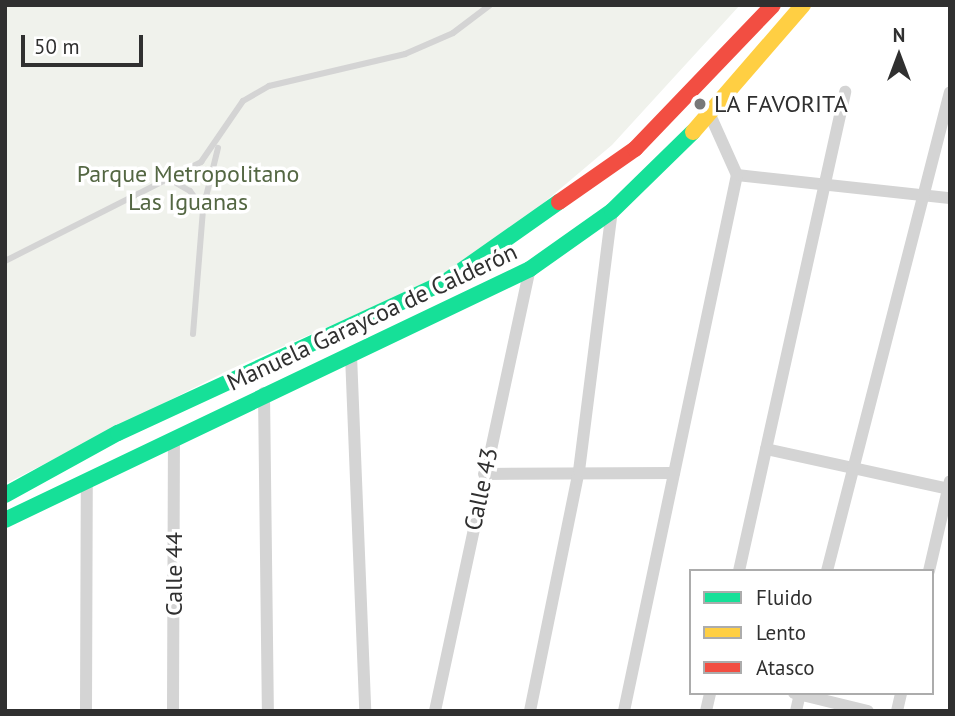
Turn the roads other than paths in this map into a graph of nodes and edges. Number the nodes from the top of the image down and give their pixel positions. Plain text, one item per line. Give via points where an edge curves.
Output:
1 (490, 5) edge
2 (773, 5) edge
3 (803, 5) edge
4 (845, 92) dead end
5 (950, 93) edge
6 (710, 115) junction
7 (219, 143) junction
8 (737, 175) junction
9 (169, 180) junction
10 (827, 185) junction
11 (923, 195) junction
12 (950, 198) edge
13 (203, 209) junction
14 (612, 211) junction
15 (5, 261) edge
16 (530, 269) junction
17 (193, 334) dead end
18 (351, 355) junction
19 (264, 393) junction
20 (118, 433) junction
21 (174, 438) junction
22 (766, 449) junction
23 (132, 459) junction
24 (850, 467) junction
25 (579, 471) junction
26 (674, 473) junction
27 (484, 474) junction
28 (87, 481) junction
29 (949, 486) edge
30 (5, 495) edge
31 (5, 520) edge
32 (738, 569) edge
33 (827, 569) edge
34 (929, 569) edge
35 (802, 695) edge
36 (86, 711) edge
37 (173, 711) edge
38 (268, 711) edge
39 (365, 711) edge
40 (435, 711) edge
41 (530, 711) edge
42 (624, 711) edge
43 (868, 711) edge

1 - 7 lane via 453,33 405,54 269,86 243,101
2 - 20 street, Manuela Garaycoa de Calderón via 635,149 445,282
3 - 6 street, Manuela Garaycoa de Calderón
4 - 10 street
5 - 11 street
6 - 8 street
6 - 14 street, Manuela Garaycoa de Calderón
7 - 9 lane via 201,162
7 - 13 lane
8 - 10 street
8 - 26 street
9 - 13 lane via 190,191
9 - 15 lane
10 - 11 street
10 - 22 street
11 - 12 street
11 - 24 street
13 - 17 lane
14 - 16 street, Manuela Garaycoa de Calderón
14 - 25 street
16 - 18 street, Manuela Garaycoa de Calderón
16 - 27 street, Calle 43
18 - 19 street, Manuela Garaycoa de Calderón
18 - 39 street
19 - 21 street, Manuela Garaycoa de Calderón
19 - 38 street
20 - 23 street
20 - 30 street, Manuela Garaycoa de Calderón
21 - 23 street, Manuela Garaycoa de Calderón
21 - 37 street, Calle 44
22 - 24 street
22 - 32 street
23 - 28 street, Manuela Garaycoa de Calderón
24 - 29 street
24 - 33 street
25 - 26 street
25 - 27 street
25 - 41 street
26 - 42 street
27 - 40 street, Calle 43
28 - 31 street, Manuela Garaycoa de Calderón
28 - 36 street
29 - 34 street
35 - 43 street

